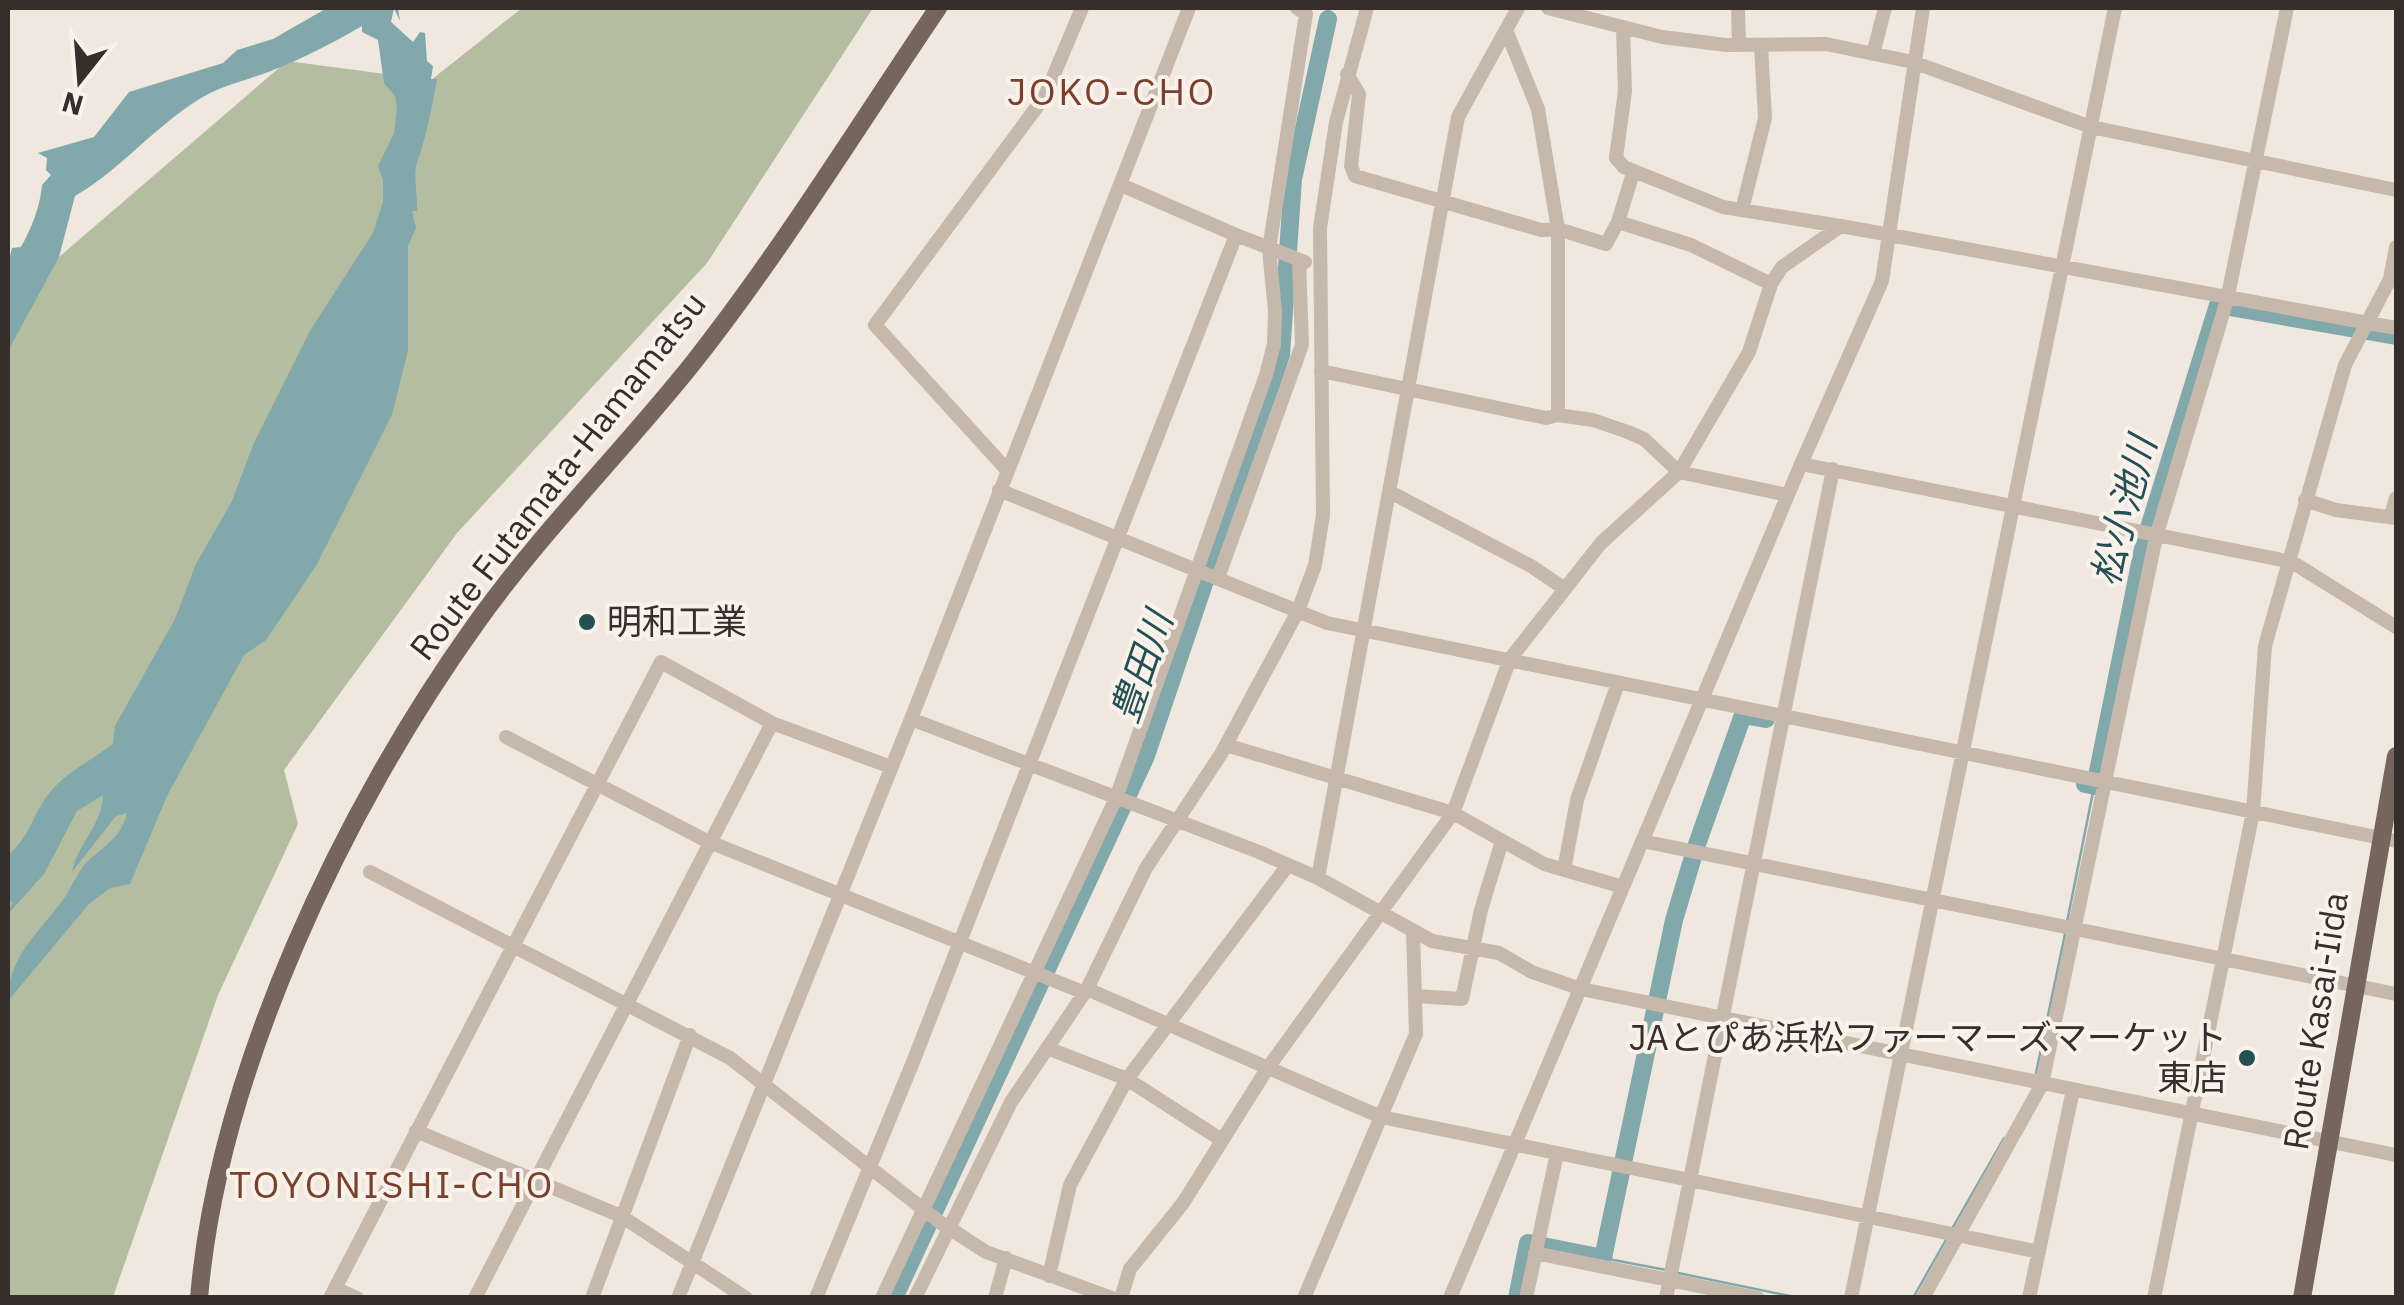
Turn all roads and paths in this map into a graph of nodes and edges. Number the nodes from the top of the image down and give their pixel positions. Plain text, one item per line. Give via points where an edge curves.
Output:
1 (938, 8) edge
2 (1082, 8) edge
3 (1189, 8) edge
4 (1296, 8) edge
5 (1366, 8) edge
6 (1518, 8) edge
7 (1548, 8) edge
8 (1738, 8) edge
9 (1885, 8) edge
10 (1923, 8) edge
11 (2115, 8) edge
12 (2288, 8) edge
13 (1506, 30) junction
14 (1622, 30) junction
15 (1738, 44) junction
16 (1762, 46) junction
17 (1874, 54) junction
18 (1913, 62) junction
19 (1347, 74) junction
20 (2091, 126) junction
21 (2256, 161) junction
22 (1632, 173) junction
23 (1120, 185) junction
24 (2396, 190) edge
25 (1442, 202) junction
26 (1742, 210) junction
27 (1618, 222) junction
28 (1841, 226) junction
29 (1558, 229) junction
30 (1891, 234) junction
31 (1236, 235) junction
32 (2396, 247) edge
33 (1272, 250) junction
34 (1296, 259) junction
35 (1318, 266) junction
36 (2060, 266) junction
37 (1771, 284) junction
38 (2227, 303) junction
39 (2366, 327) junction
40 (2396, 328) edge
41 (1321, 371) junction
42 (1408, 386) junction
43 (1558, 416) junction
44 (1801, 464) junction
45 (1833, 469) junction
46 (1007, 470) junction
47 (1679, 472) junction
48 (999, 490) junction
49 (1390, 492) junction
50 (1788, 495) junction
51 (2396, 498) edge
52 (2305, 500) junction
53 (2012, 506) junction
54 (2394, 517) edge
55 (2151, 534) junction
56 (1117, 537) junction
57 (2292, 562) junction
58 (1197, 569) junction
59 (1216, 577) junction
60 (1565, 589) junction
61 (1298, 612) junction
62 (2396, 627) edge
63 (1366, 631) junction
64 (1510, 659) junction
65 (1618, 683) junction
66 (1701, 700) junction
67 (1784, 717) junction
68 (911, 719) junction
69 (772, 723) junction
70 (506, 737) dead end
71 (1226, 746) junction
72 (1961, 753) junction
73 (2396, 756) edge
74 (1028, 762) junction
75 (892, 767) junction
76 (2100, 781) junction
77 (597, 782) junction
78 (1338, 782) junction
79 (1117, 799) junction
80 (2253, 812) junction
81 (1453, 813) junction
82 (1174, 821) junction
83 (2388, 839) edge
84 (1502, 841) junction
85 (1642, 841) junction
86 (712, 843) junction
87 (1753, 863) junction
88 (1288, 865) junction
89 (1564, 870) junction
90 (370, 872) dead end
91 (1318, 878) junction
92 (1623, 887) junction
93 (840, 896) junction
94 (1932, 900) junction
95 (1382, 914) junction
96 (2068, 928) junction
97 (1413, 931) junction
98 (959, 941) junction
99 (514, 945) junction
100 (1472, 948) junction
101 (2223, 959) junction
102 (1035, 973) junction
103 (2355, 986) junction
104 (1580, 988) junction
105 (1086, 991) junction
106 (2396, 994) edge
107 (1416, 996) junction
108 (628, 1004) junction
109 (1723, 1018) junction
110 (1166, 1023) junction
111 (690, 1035) junction
112 (1047, 1048) junction
113 (1902, 1054) junction
114 (1267, 1069) junction
115 (1127, 1079) junction
116 (2037, 1083) junction
117 (763, 1087) junction
118 (2073, 1090) junction
119 (2193, 1114) junction
120 (1380, 1117) junction
121 (416, 1131) junction
122 (1220, 1139) junction
123 (2329, 1142) junction
124 (1516, 1143) junction
125 (1556, 1153) junction
126 (2396, 1156) edge
127 (868, 1167) junction
128 (536, 1180) junction
129 (1690, 1180) junction
130 (925, 1211) junction
131 (621, 1216) junction
132 (1868, 1216) junction
133 (944, 1226) junction
134 (1953, 1233) junction
135 (1536, 1248) junction
136 (2039, 1252) junction
137 (1006, 1258) junction
138 (692, 1262) junction
139 (1672, 1272) junction
140 (1049, 1276) junction
141 (332, 1292) edge
142 (1756, 1297) edge
143 (195, 1298) edge
144 (356, 1298) edge
145 (475, 1298) edge
146 (592, 1298) edge
147 (678, 1298) edge
148 (746, 1298) edge
149 (816, 1298) edge
150 (882, 1298) edge
151 (915, 1298) edge
152 (995, 1298) edge
153 (1112, 1298) edge
154 (1121, 1298) edge
155 (1304, 1298) edge
156 (1450, 1298) edge
157 (1526, 1298) edge
158 (1666, 1298) edge
159 (1852, 1298) edge
160 (1923, 1298) edge
161 (2029, 1298) edge
162 (2154, 1298) edge
163 (2302, 1298) edge

1 - 143 main road, Route Futamata-Hamamatsu via 692,363 516,572 415,714 288,962 242,1084
2 - 46 street via 1046,96 875,325
3 - 23 street
4 - 33 street via 1306,14
5 - 19 street
6 - 13 street
7 - 14 street
8 - 15 street
9 - 17 street
10 - 18 street
11 - 20 street
12 - 21 street
13 - 25 street via 1458,117
13 - 29 street via 1538,109
14 - 15 street
14 - 22 street via 1625,91 1616,158
15 - 16 street
16 - 17 street via 1807,42
16 - 26 street via 1765,118
17 - 18 street
18 - 20 street
18 - 30 street
19 - 25 street via 1359,94 1355,176
19 - 35 street via 1323,195
20 - 21 street
20 - 36 street
21 - 24 street
21 - 38 street
22 - 26 street
22 - 27 street
23 - 31 street
23 - 46 street
25 - 29 street
25 - 42 street
26 - 28 street
27 - 29 street via 1606,244
27 - 37 street via 1691,245
28 - 30 street
28 - 37 street via 1782,267
29 - 43 street
30 - 36 street
30 - 44 street via 1882,282
31 - 33 street
31 - 56 street
32 - 39 street via 2390,279
33 - 34 street
33 - 58 street via 1274,344
34 - 35 street
34 - 59 street via 1302,345
35 - 41 street
36 - 38 street
36 - 53 street
37 - 47 street via 1749,352
38 - 39 street
38 - 55 street
39 - 40 street
39 - 52 street via 2345,366
41 - 42 street
41 - 61 street via 1323,515
42 - 43 street
42 - 49 street
43 - 47 street via 1628,432
44 - 45 street
44 - 50 street
45 - 53 street
45 - 67 street
46 - 48 street
47 - 50 street
47 - 60 street via 1627,516
48 - 56 street
48 - 68 street
49 - 60 street
49 - 63 street
50 - 66 street
51 - 54 street
52 - 54 street
52 - 57 street
53 - 55 street
53 - 72 street
55 - 57 street
55 - 76 street
56 - 58 street
56 - 74 street
57 - 62 street
57 - 80 street via 2265,646
58 - 59 street
58 - 79 street
59 - 61 street
60 - 64 street
61 - 63 street
61 - 71 street
63 - 64 street
63 - 78 street
64 - 65 street
64 - 81 street
65 - 66 street
65 - 89 street via 1578,800
66 - 67 street
66 - 85 street
67 - 72 street
67 - 87 street
68 - 74 street
68 - 75 street
69 - 75 street
69 - 77 street via 661,662
69 - 86 street
70 - 77 street
71 - 78 street
71 - 82 street
72 - 76 street
72 - 94 street
73 - 83 main road, Route Kasai-Iida
74 - 79 street
74 - 98 street
75 - 93 street
76 - 80 street
76 - 96 street
77 - 86 street
77 - 99 street
78 - 81 street
78 - 91 street
79 - 82 street
79 - 102 street
80 - 83 street
80 - 101 street
81 - 84 street
81 - 95 street
82 - 88 street
82 - 105 street
83 - 103 main road, Route Kasai-Iida
84 - 89 street
84 - 100 street
85 - 87 street
85 - 92 street
86 - 93 street
86 - 108 street
87 - 94 street
87 - 109 street
88 - 91 street
88 - 110 street
89 - 92 street
90 - 99 street
91 - 95 street
92 - 104 street
93 - 98 street
93 - 117 street
94 - 96 street
94 - 113 street
95 - 97 street
95 - 114 street
96 - 101 street
96 - 116 street
97 - 100 street
97 - 107 street
98 - 102 street
98 - 127 street
99 - 108 street
99 - 121 street
100 - 104 street
100 - 107 street via 1462,999
101 - 103 street
101 - 119 street
102 - 105 street
102 - 130 street
103 - 106 street
103 - 123 main road, Route Kasai-Iida
104 - 109 street
104 - 124 street
105 - 110 street
105 - 112 street
107 - 120 street via 1416,1034
108 - 111 street
108 - 128 street
109 - 113 street
109 - 129 street
110 - 114 street
110 - 115 street
111 - 117 street
111 - 131 street
112 - 115 street
112 - 133 street
113 - 116 street
113 - 132 street
114 - 120 street
114 - 122 street
115 - 122 street
115 - 140 street via 1070,1185
116 - 118 street
116 - 134 street
117 - 127 street
117 - 138 street
118 - 119 street
118 - 136 street
119 - 123 street
119 - 162 street
120 - 124 street
120 - 155 street
121 - 128 street
121 - 141 street
122 - 154 street via 1183,1203 1130,1270
123 - 126 street
123 - 163 main road, Route Kasai-Iida
124 - 125 street
124 - 156 street
125 - 129 street
125 - 135 street
127 - 130 street
127 - 149 street
128 - 131 street
128 - 145 street
129 - 132 street
129 - 139 street
130 - 133 street
130 - 150 street
131 - 138 street
131 - 146 street
132 - 134 street
132 - 159 street
133 - 137 street
133 - 151 street
134 - 136 street
134 - 160 street
135 - 139 street
135 - 157 street
136 - 161 street
137 - 140 street
137 - 152 street
138 - 147 street
138 - 148 street
139 - 142 street
139 - 158 street
140 - 153 street
141 - 144 street

